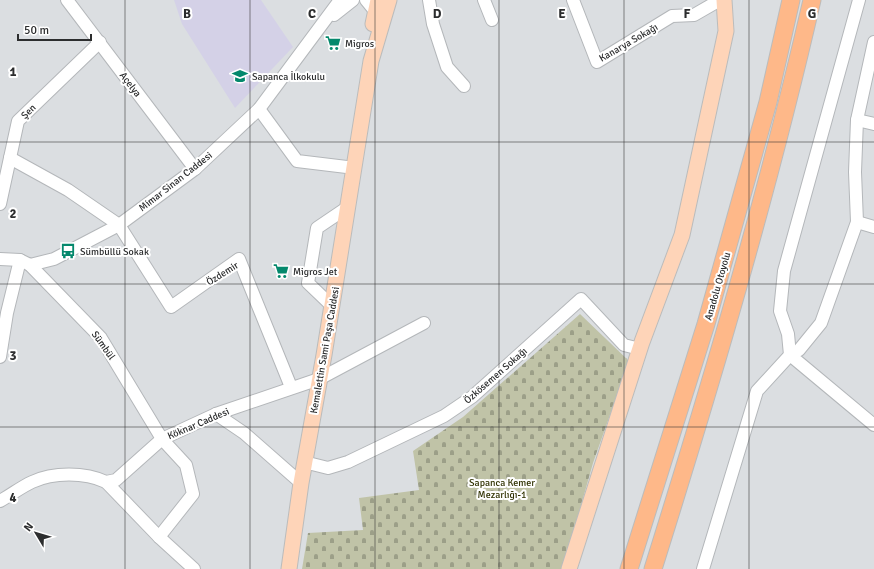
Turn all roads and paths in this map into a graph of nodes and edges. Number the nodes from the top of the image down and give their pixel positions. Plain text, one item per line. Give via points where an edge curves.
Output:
1 (67, 0) edge
2 (340, 0) edge
3 (353, 0) edge
4 (389, 0) edge
5 (430, 0) edge
6 (484, 0) edge
7 (572, 0) edge
8 (720, 0) edge
9 (724, 0) edge
10 (791, 0) edge
11 (812, 0) edge
12 (859, 0) edge
13 (373, 4) edge
14 (492, 20) dead end
15 (313, 38) junction
16 (100, 42) junction
17 (873, 49) edge
18 (371, 61) junction
19 (464, 86) dead end
20 (259, 109) junction
21 (857, 120) junction
22 (874, 124) edge
23 (10, 158) junction
24 (355, 168) junction
25 (194, 169) junction
26 (0, 204) edge
27 (348, 207) junction
28 (857, 222) junction
29 (119, 225) junction
30 (874, 227) edge
31 (0, 259) edge
32 (25, 262) junction
33 (332, 306) junction
34 (424, 323) dead end
35 (640, 349) junction
36 (790, 355) junction
37 (0, 357) edge
38 (318, 379) junction
39 (291, 387) junction
40 (216, 414) junction
41 (874, 425) edge
42 (162, 439) junction
43 (304, 462) junction
44 (106, 482) junction
45 (301, 483) junction
46 (0, 501) edge
47 (159, 537) junction
48 (194, 569) edge
49 (289, 569) edge
50 (569, 569) edge
51 (629, 569) edge
52 (653, 569) edge
53 (703, 569) edge

1 - 16 street, Açelya
2 - 15 street
3 - 15 street via 336,13
4 - 18 main road, Kemalettin Sami Paşa Caddesi
5 - 19 street via 433,24 447,67
6 - 14 street
7 - 8 street, Kanarya Sokağı via 596,62 672,16 694,15
9 - 35 main road via 726,31 682,235
10 - 51 highway, Anadolu Otoyolu via 766,109 706,324
11 - 52 highway, Anadolu Otoyolu via 760,212
12 - 36 street via 784,271 780,311 788,334
13 - 18 main road, Kemalettin Sami Paşa Caddesi
15 - 20 street, Mimar Sinan Caddesi
16 - 23 street, Şen via 18,121
16 - 25 street, Açelya
17 - 21 street
18 - 24 main road, Kemalettin Sami Paşa Caddesi
20 - 24 street via 297,161
20 - 25 street, Mimar Sinan Caddesi
21 - 22 street
21 - 28 street
23 - 26 street, Şen
23 - 29 street via 68,190
24 - 27 main road, Kemalettin Sami Paşa Caddesi
25 - 29 street, Mimar Sinan Caddesi
27 - 33 main road, Kemalettin Sami Paşa Caddesi
27 - 33 street via 317,228 308,283
28 - 30 street
28 - 36 street via 821,323 800,350
29 - 32 street, Mimar Sinan Caddesi via 54,259
29 - 39 street, Özdemir via 171,307 239,259
31 - 32 street, Mimar Sinan Caddesi
32 - 37 street via 7,313
32 - 42 street, Sümbül via 101,338
33 - 38 main road, Kemalettin Sami Paşa Caddesi
34 - 38 street, Köknar Caddesi
35 - 43 street, Özkösemen Sokağı via 624,345 581,299 472,398 444,416 348,462 328,468
35 - 50 main road
36 - 41 street
36 - 53 street via 757,391
38 - 39 street, Köknar Caddesi
38 - 43 main road, Kemalettin Sami Paşa Caddesi
39 - 40 street, Köknar Caddesi
40 - 42 street, Köknar Caddesi
40 - 45 street via 244,434
42 - 44 street, Köknar Caddesi via 116,480
42 - 47 street, Sümbül via 186,465 193,494
43 - 45 main road, Kemalettin Sami Paşa Caddesi
44 - 46 street via 96,477 66,474 34,481
44 - 47 street
45 - 49 main road, Kemalettin Sami Paşa Caddesi
47 - 48 street

